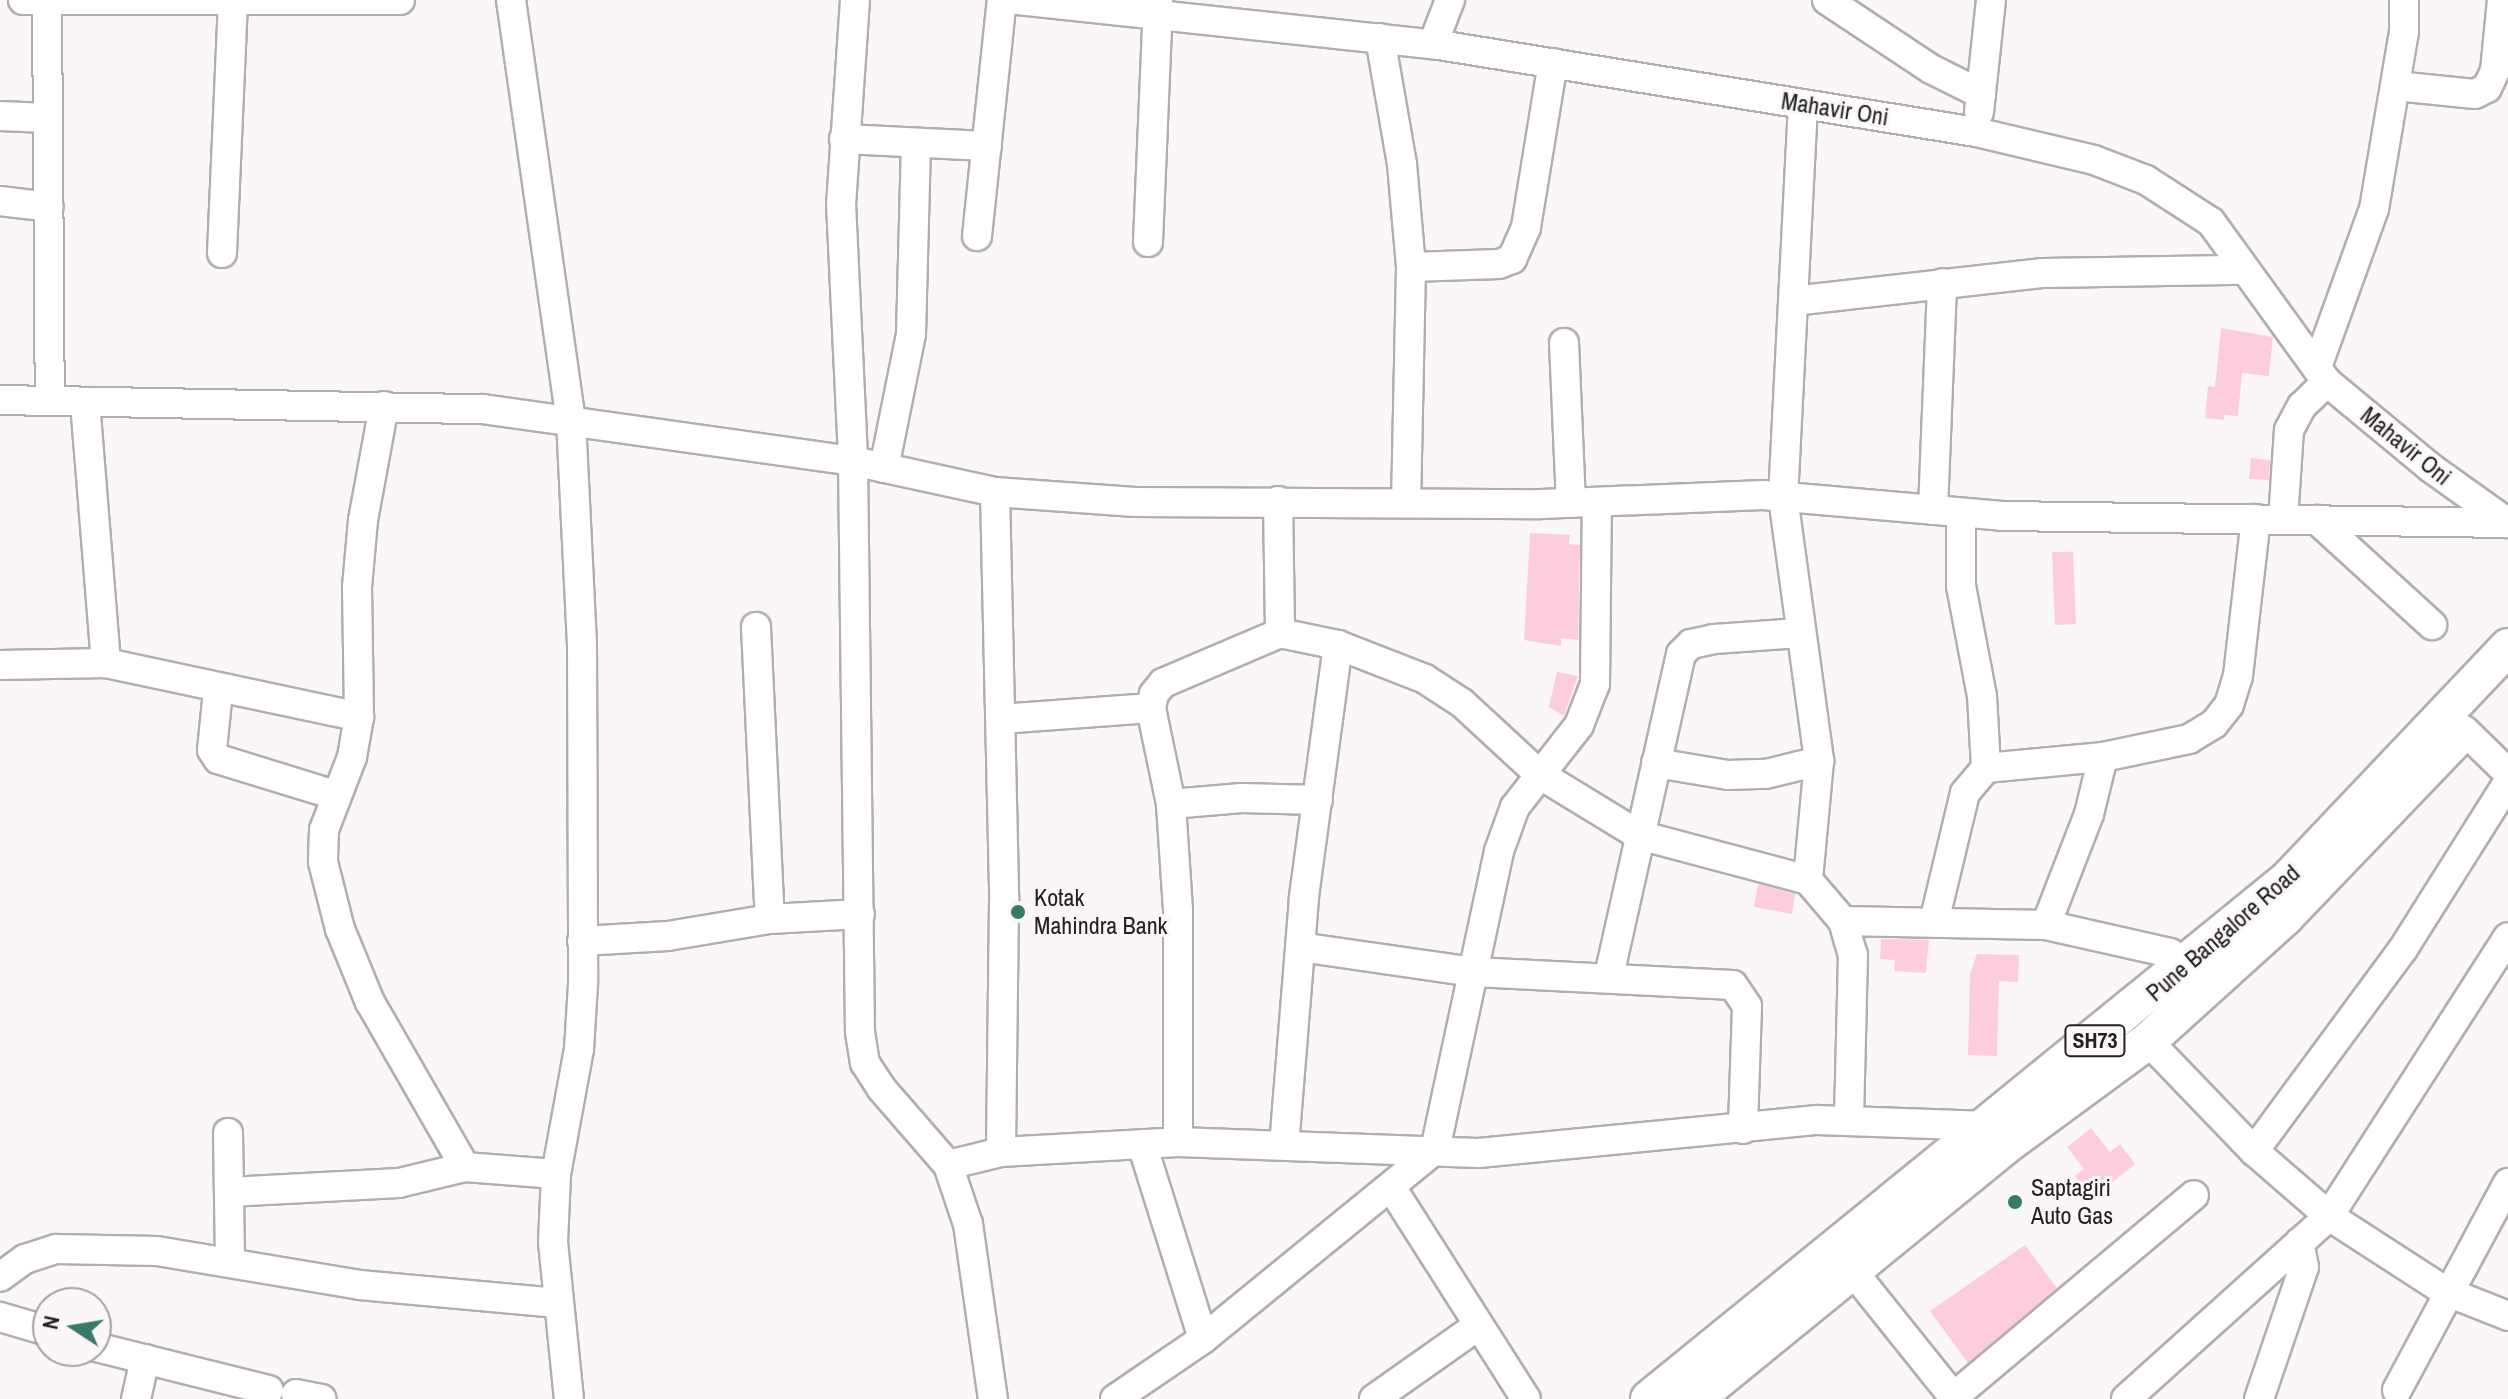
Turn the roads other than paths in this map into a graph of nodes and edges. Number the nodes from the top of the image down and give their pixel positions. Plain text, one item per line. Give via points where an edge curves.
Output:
1 (400, 0) edge
2 (511, 0) edge
3 (855, 0) edge
4 (1002, 0) edge
5 (1018, 0) edge
6 (1450, 0) edge
7 (1827, 0) edge
8 (1991, 0) edge
9 (2404, 0) edge
10 (2502, 0) edge
11 (35, 1) edge
12 (263, 2) edge
13 (1054, 2) edge
14 (233, 3) junction
15 (1157, 6) edge
16 (1380, 38) junction
17 (1433, 44) junction
18 (1553, 63) junction
19 (2396, 86) junction
20 (1981, 94) junction
21 (1803, 104) junction
22 (0, 116) edge
23 (48, 118) junction
24 (1976, 132) junction
25 (844, 139) junction
26 (916, 143) junction
27 (987, 146) junction
28 (0, 201) edge
29 (49, 207) junction
30 (977, 236) dead end
31 (1148, 242) dead end
32 (222, 253) dead end
33 (1411, 267) junction
34 (2245, 270) junction
35 (1942, 283) junction
36 (1793, 301) junction
37 (1564, 343) dead end
38 (2322, 375) junction
39 (0, 400) edge
40 (50, 401) junction
41 (85, 402) junction
42 (384, 406) junction
43 (571, 420) junction
44 (853, 461) junction
45 (884, 468) junction
46 (995, 492) junction
47 (1783, 497) junction
48 (1278, 501) junction
49 (1406, 501) junction
50 (1584, 502) junction
51 (1947, 511) junction
52 (2269, 520) junction
53 (2317, 520) junction
54 (2508, 523) edge
55 (2432, 625) dead end
56 (756, 627) dead end
57 (1280, 633) junction
58 (1800, 633) junction
59 (1338, 645) junction
60 (106, 663) junction
61 (0, 665) edge
62 (2502, 672) edge
63 (218, 691) junction
64 (1151, 708) junction
65 (359, 717) junction
66 (1001, 719) junction
67 (2464, 730) junction
68 (2103, 757) junction
69 (1819, 761) junction
70 (1656, 763) junction
71 (1986, 768) junction
72 (2508, 773) edge
73 (1539, 774) junction
74 (2508, 782) edge
75 (335, 795) junction
76 (1318, 800) junction
77 (1171, 804) junction
78 (1639, 835) junction
79 (1808, 880) junction
80 (860, 914) junction
81 (770, 919) junction
82 (1843, 921) junction
83 (1934, 922) junction
84 (2046, 925) junction
85 (2508, 937) edge
86 (582, 941) junction
87 (1300, 947) junction
88 (2189, 963) junction
89 (1474, 972) junction
90 (1609, 976) junction
91 (2148, 1041) junction
92 (1849, 1121) junction
93 (1987, 1126) junction
94 (1743, 1129) junction
95 (228, 1133) dead end
96 (1178, 1142) junction
97 (1142, 1144) junction
98 (1284, 1144) junction
99 (1435, 1150) junction
100 (2254, 1151) junction
101 (1001, 1152) junction
102 (948, 1165) junction
103 (465, 1167) junction
104 (556, 1174) junction
105 (2508, 1183) edge
106 (1391, 1187) junction
107 (229, 1192) junction
108 (2194, 1195) dead end
109 (2329, 1216) junction
110 (2299, 1242) junction
111 (230, 1262) junction
112 (1851, 1269) junction
113 (0, 1277) edge
114 (2445, 1291) junction
115 (557, 1303) junction
116 (2508, 1316) edge
117 (0, 1317) edge
118 (1479, 1325) junction
119 (32, 1326) edge
120 (1203, 1339) junction
121 (112, 1351) edge
122 (145, 1359) junction
123 (2397, 1390) dead end
124 (296, 1394) edge
125 (1953, 1398) edge
126 (136, 1399) edge
127 (569, 1399) edge
128 (993, 1399) edge
129 (1115, 1399) edge
130 (1374, 1399) edge
131 (1526, 1399) edge
132 (1649, 1399) edge
133 (1695, 1399) edge
134 (2126, 1399) edge
135 (2259, 1399) edge

1 - 12 street
2 - 43 street
3 - 25 street
4 - 27 street
5 - 13 street, Mahavir Oni
6 - 17 street
7 - 20 street via 1931,69
8 - 20 street
9 - 19 street
10 - 19 street via 2495,71 2487,88 2475,94
11 - 14 street
11 - 23 street
12 - 14 street
13 - 15 street, Mahavir Oni
14 - 32 street
15 - 16 street, Mahavir Oni
15 - 31 street
16 - 17 street, Mahavir Oni
16 - 33 street via 1402,164
17 - 18 street, Mahavir Oni
18 - 21 street, Mahavir Oni
18 - 33 street via 1526,227 1512,259
19 - 38 street via 2374,209
20 - 24 street
21 - 24 street, Mahavir Oni
21 - 36 street
22 - 23 street
23 - 29 street
24 - 34 street, Mahavir Oni via 2094,160 2146,180 2211,222
25 - 26 street
25 - 44 street via 841,273
26 - 27 street
26 - 45 street via 911,334
27 - 30 street
28 - 29 street
29 - 40 street
33 - 49 street
34 - 35 street via 2043,273
34 - 38 street, Mahavir Oni
35 - 36 street
35 - 51 street
36 - 47 street
37 - 50 street
38 - 52 street via 2289,430
38 - 54 street, Mahavir Oni via 2431,468
39 - 40 street
40 - 41 street
41 - 42 street
41 - 60 street
42 - 43 street via 483,409
42 - 65 street via 357,587
43 - 44 street
43 - 86 street via 582,644
44 - 45 street
44 - 80 street
45 - 46 street
46 - 48 street via 1135,502
46 - 66 street
47 - 50 street
47 - 51 street
47 - 58 street
48 - 49 street
48 - 57 street
49 - 50 street
50 - 73 street via 1595,684 1579,725
51 - 52 street
51 - 71 street via 1982,696
52 - 53 street
52 - 68 street via 2229,705 2214,724 2189,739
53 - 54 street
53 - 55 street
56 - 81 street
57 - 59 street
57 - 64 street via 1163,683
58 - 69 street
58 - 70 street via 1691,644 1673,674
59 - 73 street via 1425,679 1462,703
59 - 76 street
60 - 61 street
60 - 63 street
62 - 67 main road, Pune Bangalore Road / SH73
62 - 88 main road, Pune Bangalore Road / SH73 via 2287,880
63 - 65 street
63 - 75 street via 212,750 218,759
64 - 66 street
64 - 77 street
65 - 75 street via 352,757
66 - 101 street
67 - 72 street
67 - 91 main road, Pune Bangalore Road / SH73 via 2285,917
68 - 71 street
68 - 84 street via 2089,814
69 - 70 street via 1766,774 1728,775
69 - 79 street
70 - 78 street
71 - 83 street via 1965,793
73 - 78 street
73 - 89 street via 1515,807 1499,851
74 - 100 street via 2403,949
75 - 103 street via 324,830 323,862 340,929 370,1002
76 - 77 street via 1242,798
76 - 87 street
77 - 96 street via 1178,910
78 - 79 street
78 - 90 street
79 - 82 street
80 - 81 street
80 - 102 street via 865,1063
81 - 86 street via 668,936
82 - 83 street
82 - 92 street via 1853,955
83 - 84 street
84 - 88 street via 2170,953
85 - 109 street
86 - 104 street via 579,1049
87 - 89 street
87 - 98 street
88 - 93 main road, Pune Bangalore Road / SH73
89 - 90 street
89 - 99 street
90 - 94 street via 1712,981 1733,985 1743,995
91 - 100 street
91 - 112 main road, Pune Bangalore Road / SH73
92 - 93 street
92 - 94 street
93 - 132 main road, Pune Bangalore Road / SH73
94 - 99 street via 1479,1153
95 - 107 street
96 - 97 street
96 - 98 street
97 - 101 street
97 - 120 street
98 - 99 street
99 - 106 street
100 - 109 street
101 - 102 street
102 - 128 street via 968,1224
103 - 104 street
103 - 107 street via 399,1183
104 - 115 street
105 - 114 street
106 - 118 street
106 - 120 street
107 - 111 street
108 - 125 street
109 - 110 street
109 - 114 street
110 - 134 street
110 - 135 street via 2304,1267
111 - 113 street via 157,1251 56,1249 25,1259
111 - 115 street via 360,1285
112 - 125 street
112 - 133 main road, Pune Bangalore Road / SH73
114 - 116 street
114 - 123 street
115 - 127 street
117 - 119 street
118 - 130 street
118 - 131 street
120 - 129 street
121 - 122 street
122 - 124 street
122 - 126 street

